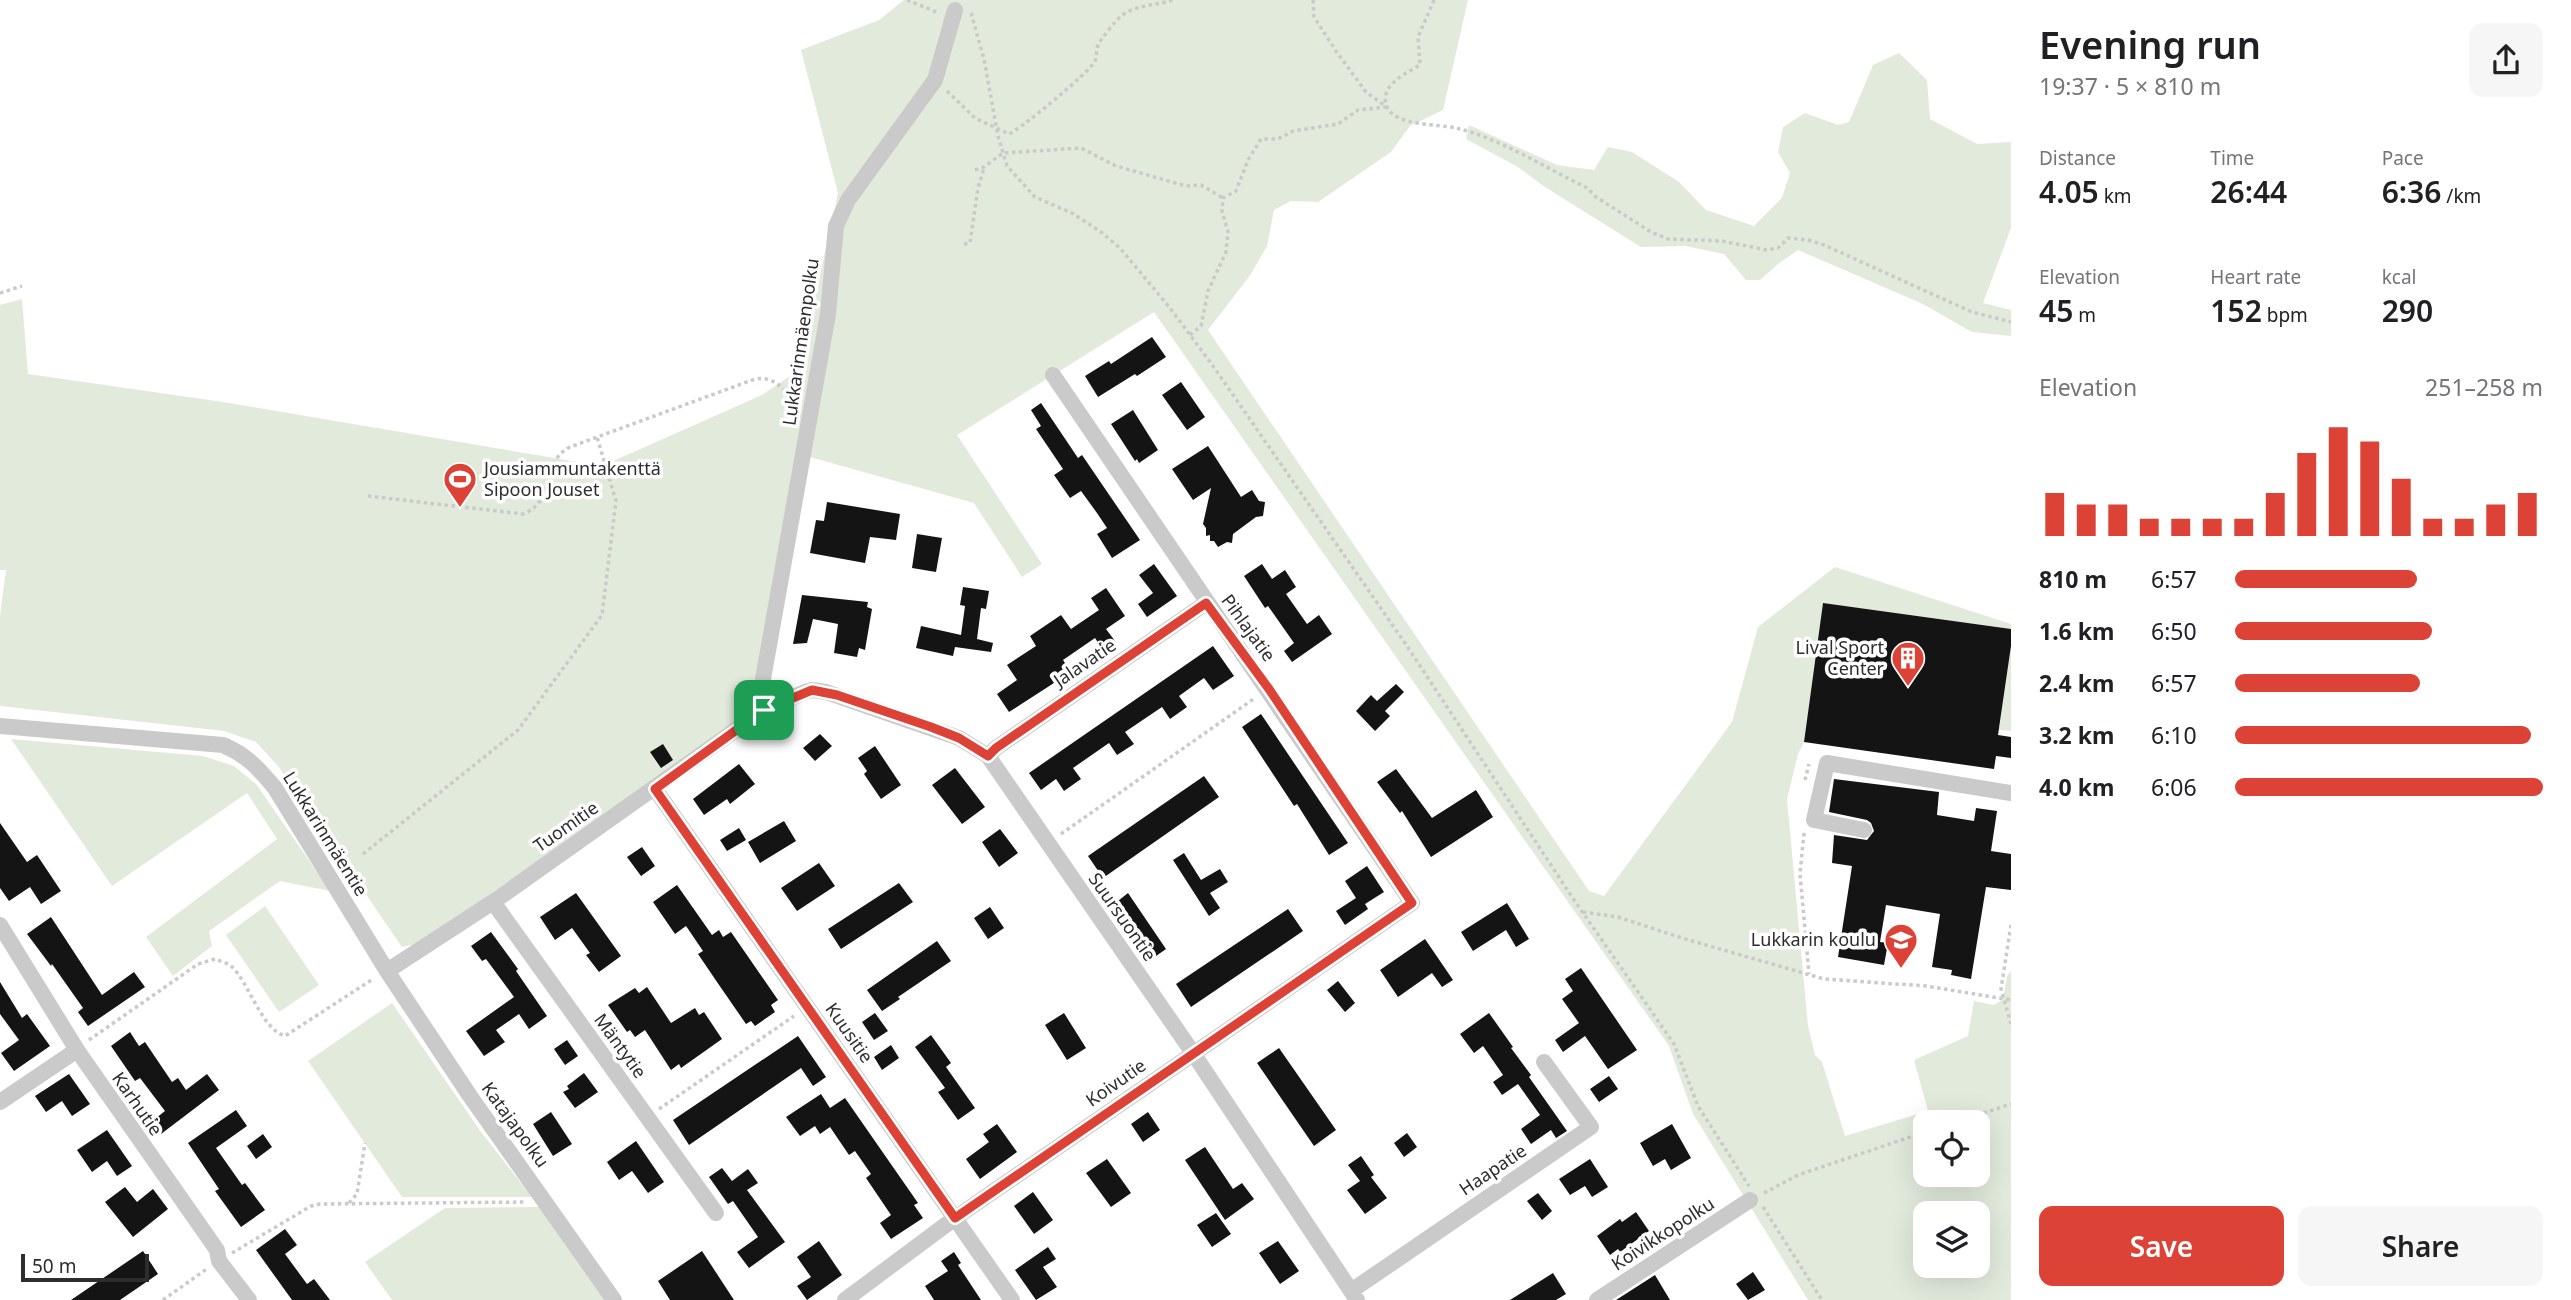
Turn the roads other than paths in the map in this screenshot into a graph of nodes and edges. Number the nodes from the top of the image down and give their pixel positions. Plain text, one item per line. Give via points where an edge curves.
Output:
1 (960, 13) road end
2 (1053, 375) dead end
3 (1206, 603) junction
4 (764, 710) junction
5 (0, 726) edge
6 (988, 756) junction
7 (655, 789) junction
8 (2011, 793) edge
9 (1864, 830) dead end
10 (493, 902) junction
11 (1412, 903) joint
12 (0, 925) edge
13 (387, 971) junction
14 (77, 1050) junction
15 (1193, 1053) junction
16 (1544, 1062) dead end
17 (0, 1102) edge
18 (1753, 1198) road end
19 (716, 1213) dead end
20 (955, 1218) junction
21 (1354, 1295) edge
22 (248, 1300) edge
23 (614, 1300) edge
24 (845, 1300) edge
25 (1012, 1300) edge
26 (1597, 1300) edge

1 - 4 street, Lukkarinmäenpolku via 935,80 848,200 836,226 828,314 763,679
2 - 3 street, Pihlajatie
3 - 6 street, Jalavatie
3 - 11 street, Pihlajatie
4 - 6 street, Suursuontie via 812,690 826,692 959,738
4 - 7 street, Tuomitie
5 - 13 street, Lukkarinmäentie via 223,745 240,752 275,788
6 - 15 street, Suursuontie
7 - 10 street, Tuomitie
7 - 20 street, Kuusitie
8 - 9 street via 1826,763 1814,820
10 - 13 street, Tuomitie
10 - 19 street, Mäntytie
11 - 15 street, Koivutie
12 - 14 street, Karhutie
13 - 23 street, Katajapolku
14 - 17 street
14 - 22 street, Karhutie
15 - 20 street, Koivutie
15 - 21 street, Suursuontie
16 - 21 street, Haapatie via 1591,1127
18 - 26 street, Koivikkopolku
20 - 24 street, Koivutie
20 - 25 street, Kuusitie

